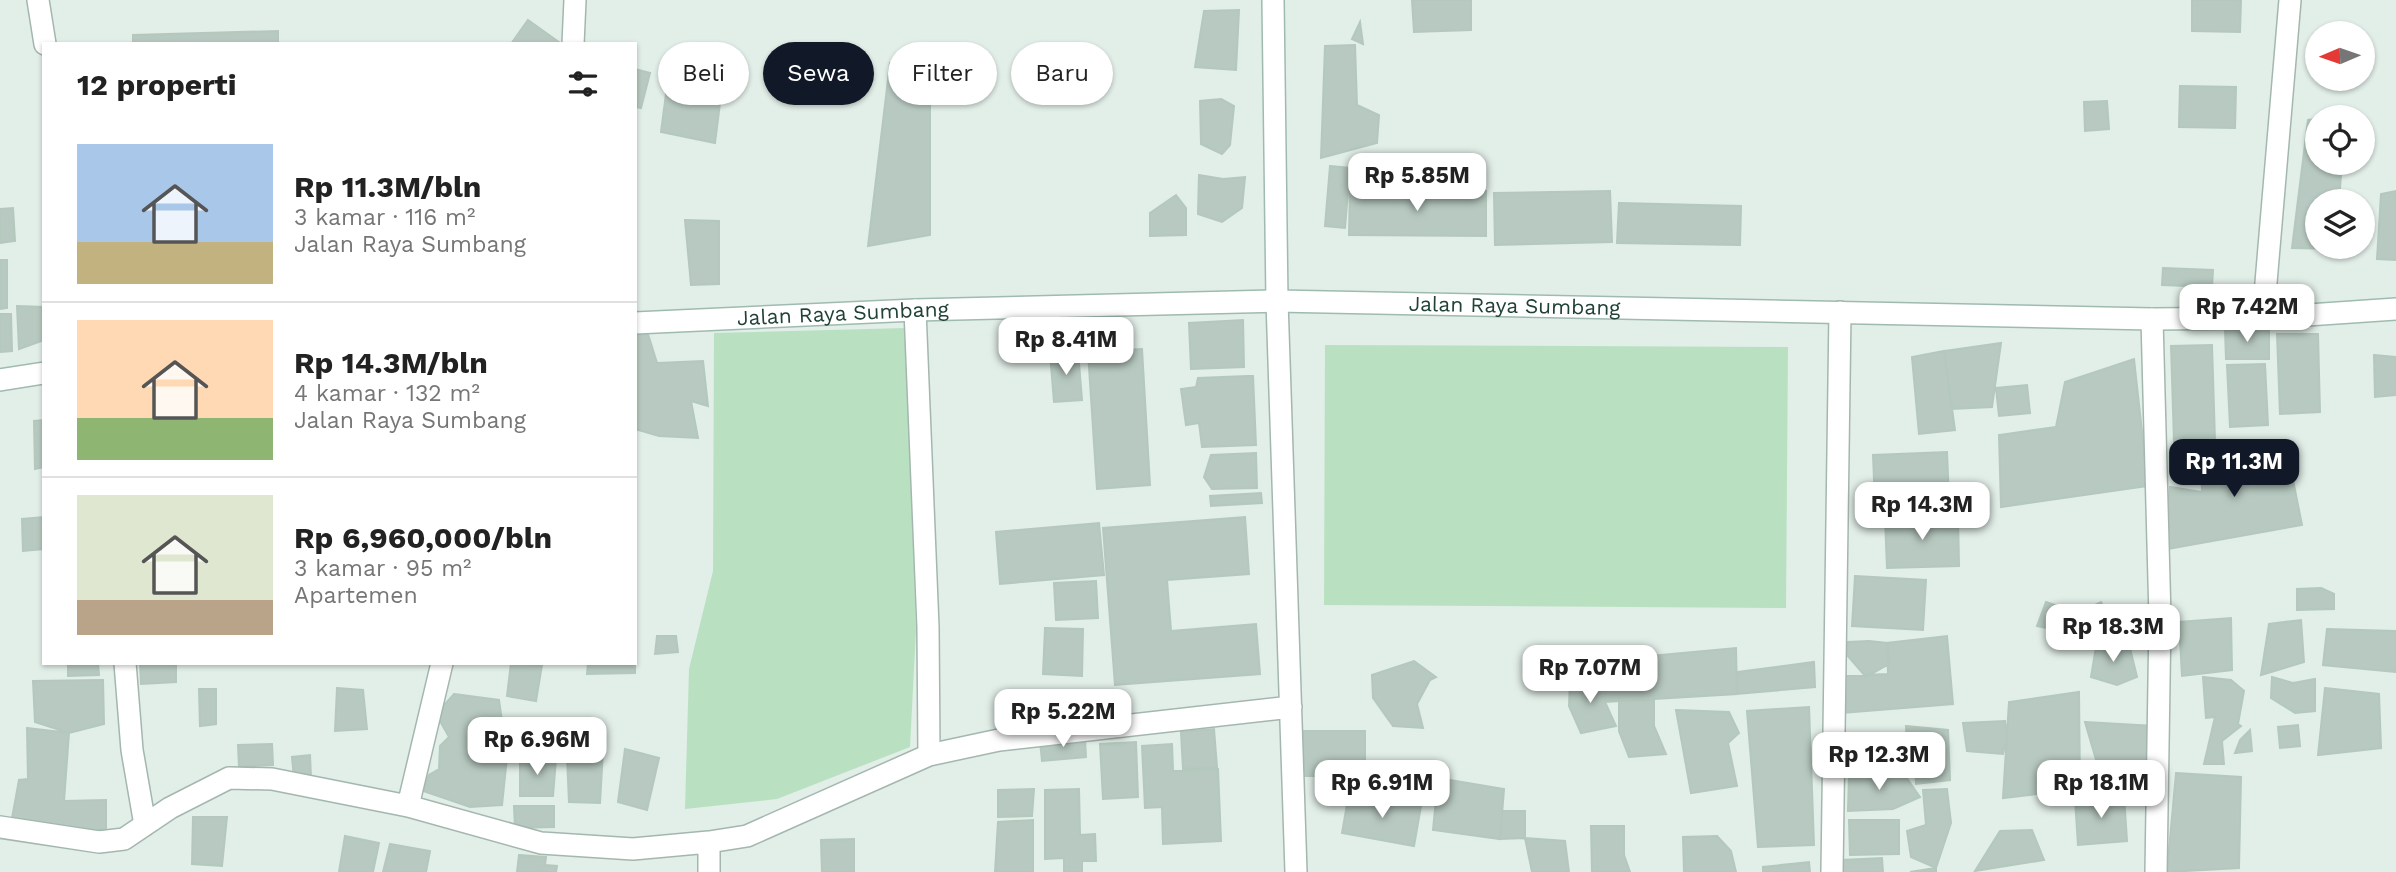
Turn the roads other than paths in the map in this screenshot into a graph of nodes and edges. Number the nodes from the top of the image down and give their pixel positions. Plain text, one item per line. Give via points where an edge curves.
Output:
1 (38, 0) edge
2 (575, 0) edge
3 (1273, 0) edge
4 (2290, 0) edge
5 (45, 42) edge
6 (573, 42) edge
7 (1277, 301) junction
8 (2396, 309) edge
9 (915, 310) junction
10 (1840, 312) junction
11 (2263, 318) junction
12 (2152, 319) junction
13 (637, 323) edge
14 (42, 373) edge
15 (0, 380) edge
16 (125, 665) edge
17 (442, 665) edge
18 (1291, 707) junction
19 (929, 755) junction
20 (408, 806) junction
21 (145, 825) junction
22 (0, 827) edge
23 (709, 842) junction
24 (709, 872) edge
25 (1296, 872) edge
26 (1832, 872) edge
27 (2156, 872) edge

1 - 5 street
2 - 6 street
3 - 7 street
4 - 11 street
7 - 9 street, Jalan Raya Sumbang
7 - 10 street, Jalan Raya Sumbang
7 - 18 street
8 - 11 street, Jalan Raya Sumbang
9 - 13 street, Jalan Raya Sumbang
9 - 19 street
10 - 12 street, Jalan Raya Sumbang
10 - 26 street
11 - 12 street, Jalan Raya Sumbang
12 - 27 street via 2160,618
14 - 15 street
16 - 21 street via 132,750
17 - 20 street
18 - 19 street via 999,740
18 - 25 street
19 - 23 street via 747,836
20 - 21 street via 272,779 229,778
20 - 23 street via 541,842 633,849
21 - 22 street via 124,839 99,842
23 - 24 street

